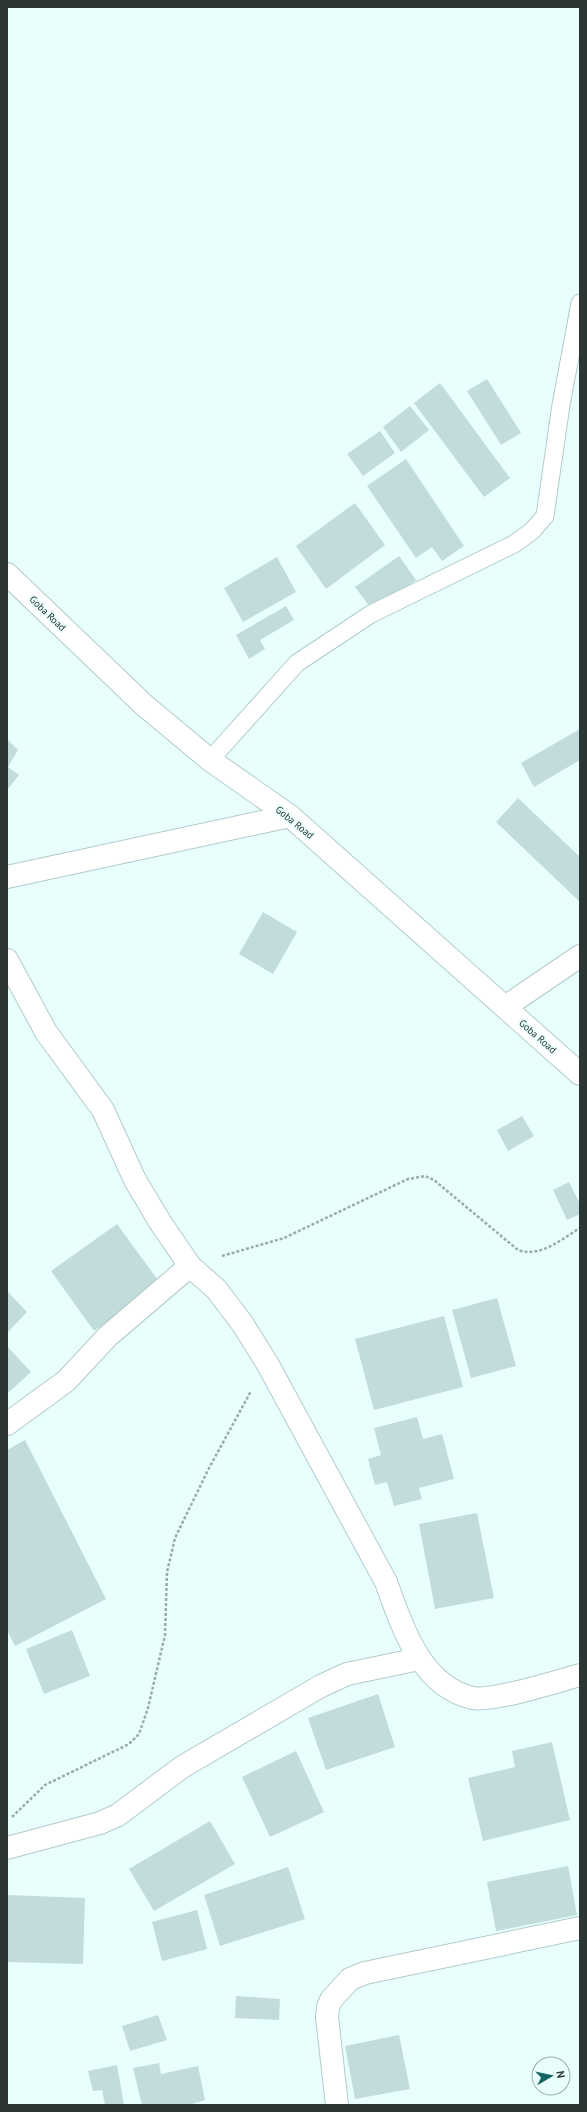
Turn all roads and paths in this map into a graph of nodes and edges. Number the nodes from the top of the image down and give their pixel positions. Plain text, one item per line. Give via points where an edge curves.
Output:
1 (580, 303) edge
2 (7, 574) edge
3 (210, 760) junction
4 (290, 816) junction
5 (7, 877) edge
6 (580, 956) edge
7 (7, 960) edge
8 (505, 1007) junction
9 (580, 1074) edge
10 (580, 1228) edge
11 (190, 1266) junction
12 (267, 1363) junction
13 (7, 1424) edge
14 (419, 1659) junction
15 (580, 1675) edge
16 (7, 1823) edge
17 (7, 1848) edge
18 (580, 1928) edge
19 (337, 2105) edge

1 - 3 lane via 561,405 545,516 532,531 514,544 371,614 297,663
2 - 3 street, Goba Road via 144,705
3 - 4 street, Goba Road
4 - 5 street
4 - 8 street, Goba Road
6 - 8 street
7 - 11 street via 46,1032 103,1110 135,1180
8 - 9 street, Goba Road
10 - 11 path via 545,1249 526,1253 518,1250 434,1180 418,1176 398,1182 284,1238
11 - 12 street via 216,1289 242,1323
11 - 13 street via 108,1336 66,1381
12 - 14 street via 386,1582
12 - 16 path via 208,1470 175,1538 167,1572 165,1635 148,1708 139,1734 130,1744 45,1785
14 - 15 street via 447,1686 474,1698 498,1696
14 - 17 street via 347,1674 320,1686 182,1767 118,1815
18 - 19 street via 365,1973 350,1979 331,2000 327,2012

